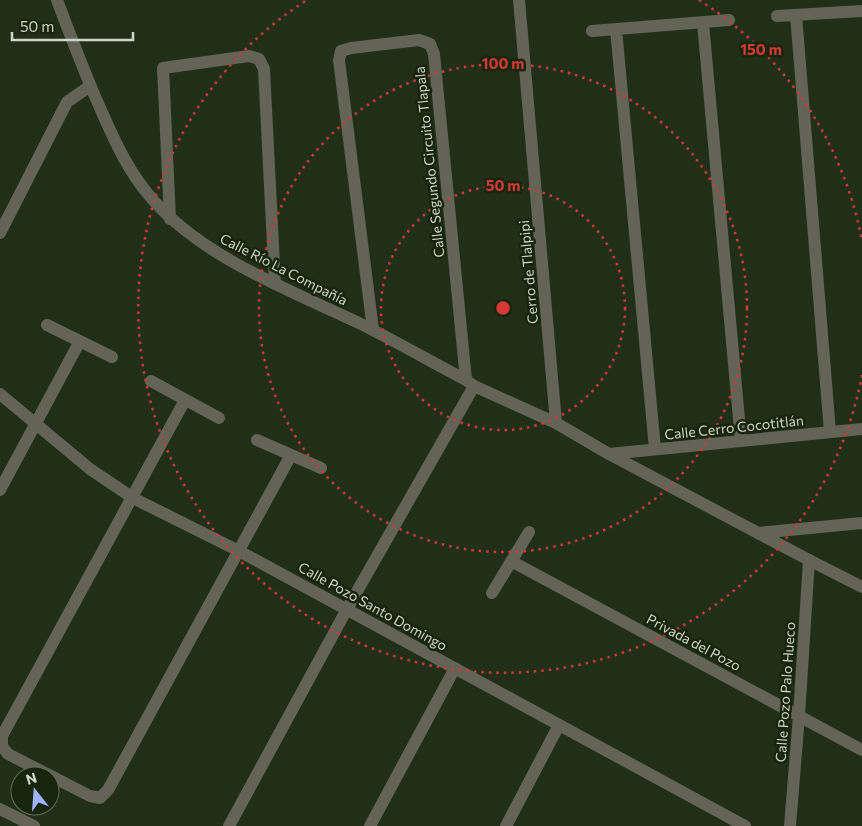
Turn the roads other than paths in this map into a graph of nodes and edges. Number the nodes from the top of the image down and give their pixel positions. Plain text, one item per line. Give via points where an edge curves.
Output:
1 (56, 0) edge
2 (519, 0) edge
3 (862, 10) edge
4 (796, 15) junction
5 (777, 16) dead end
6 (729, 20) dead end
7 (703, 23) junction
8 (616, 29) junction
9 (592, 30) dead end
10 (90, 86) junction
11 (170, 219) junction
12 (0, 233) edge
13 (275, 284) junction
14 (46, 325) dead end
15 (374, 330) junction
16 (80, 341) junction
17 (112, 357) dead end
18 (151, 381) dead end
19 (470, 383) junction
20 (0, 394) edge
21 (185, 400) junction
22 (219, 418) dead end
23 (556, 423) junction
24 (36, 424) junction
25 (862, 429) edge
26 (830, 432) junction
27 (256, 440) dead end
28 (741, 441) junction
29 (655, 449) junction
30 (609, 454) junction
31 (291, 455) junction
32 (321, 468) dead end
33 (0, 490) edge
34 (133, 498) junction
35 (862, 523) edge
36 (529, 532) dead end
37 (758, 533) junction
38 (239, 551) junction
39 (809, 560) junction
40 (512, 561) junction
41 (862, 587) edge
42 (492, 593) dead end
43 (347, 609) junction
44 (455, 668) junction
45 (799, 716) junction
46 (559, 725) junction
47 (862, 750) edge
48 (0, 810) edge
49 (34, 826) edge
50 (229, 826) edge
51 (370, 826) edge
52 (506, 826) edge
53 (745, 826) edge
54 (790, 826) edge

1 - 10 street, Calle Río La Compañía
2 - 23 street, Cerro de Tlalpipi
3 - 4 street
4 - 5 street
4 - 26 street
6 - 7 street
7 - 8 street
7 - 28 street
8 - 9 street
8 - 29 street
10 - 11 street, Calle Río La Compañía via 122,158
10 - 12 street via 67,102
11 - 13 street, Calle Río La Compañía via 214,251
11 - 13 street via 163,68 249,56 259,59 264,69
13 - 15 street, Calle Río La Compañía
14 - 16 street
15 - 19 street, Calle Río La Compañía
15 - 19 street, Calle Segundo Circuito Tlapala via 339,60 341,51 351,48 419,40 430,44 434,54
16 - 17 street
16 - 24 street
18 - 21 street
19 - 23 street, Calle Río La Compañía
19 - 43 street
20 - 24 street, Calle Pozo Santo Domingo
21 - 22 street
21 - 34 street
23 - 30 street, Calle Río La Compañía
24 - 33 street
24 - 34 street, Calle Pozo Santo Domingo via 90,470
25 - 26 street, Calle Cerro Cocotitlán
26 - 28 street, Calle Cerro Cocotitlán
27 - 31 street
28 - 29 street, Calle Cerro Cocotitlán
29 - 30 street, Calle Cerro Cocotitlán
30 - 37 street, Calle Río La Compañía
31 - 32 street
31 - 38 street
34 - 38 street, Calle Pozo Santo Domingo
34 - 38 street via 2,736 2,746 8,754 90,796 100,798 108,790
35 - 37 street
36 - 40 street
37 - 39 street, Calle Río La Compañía
38 - 43 street, Calle Pozo Santo Domingo
39 - 41 street, Calle Río La Compañía
39 - 45 street, Calle Pozo Palo Hueco
40 - 42 street
40 - 45 street, Privada del Pozo
43 - 44 street, Calle Pozo Santo Domingo
43 - 50 street
44 - 46 street, Calle Pozo Santo Domingo
44 - 51 street
45 - 47 street, Privada del Pozo
45 - 54 street, Calle Pozo Palo Hueco
46 - 52 street
46 - 53 street, Calle Pozo Santo Domingo
48 - 49 street

